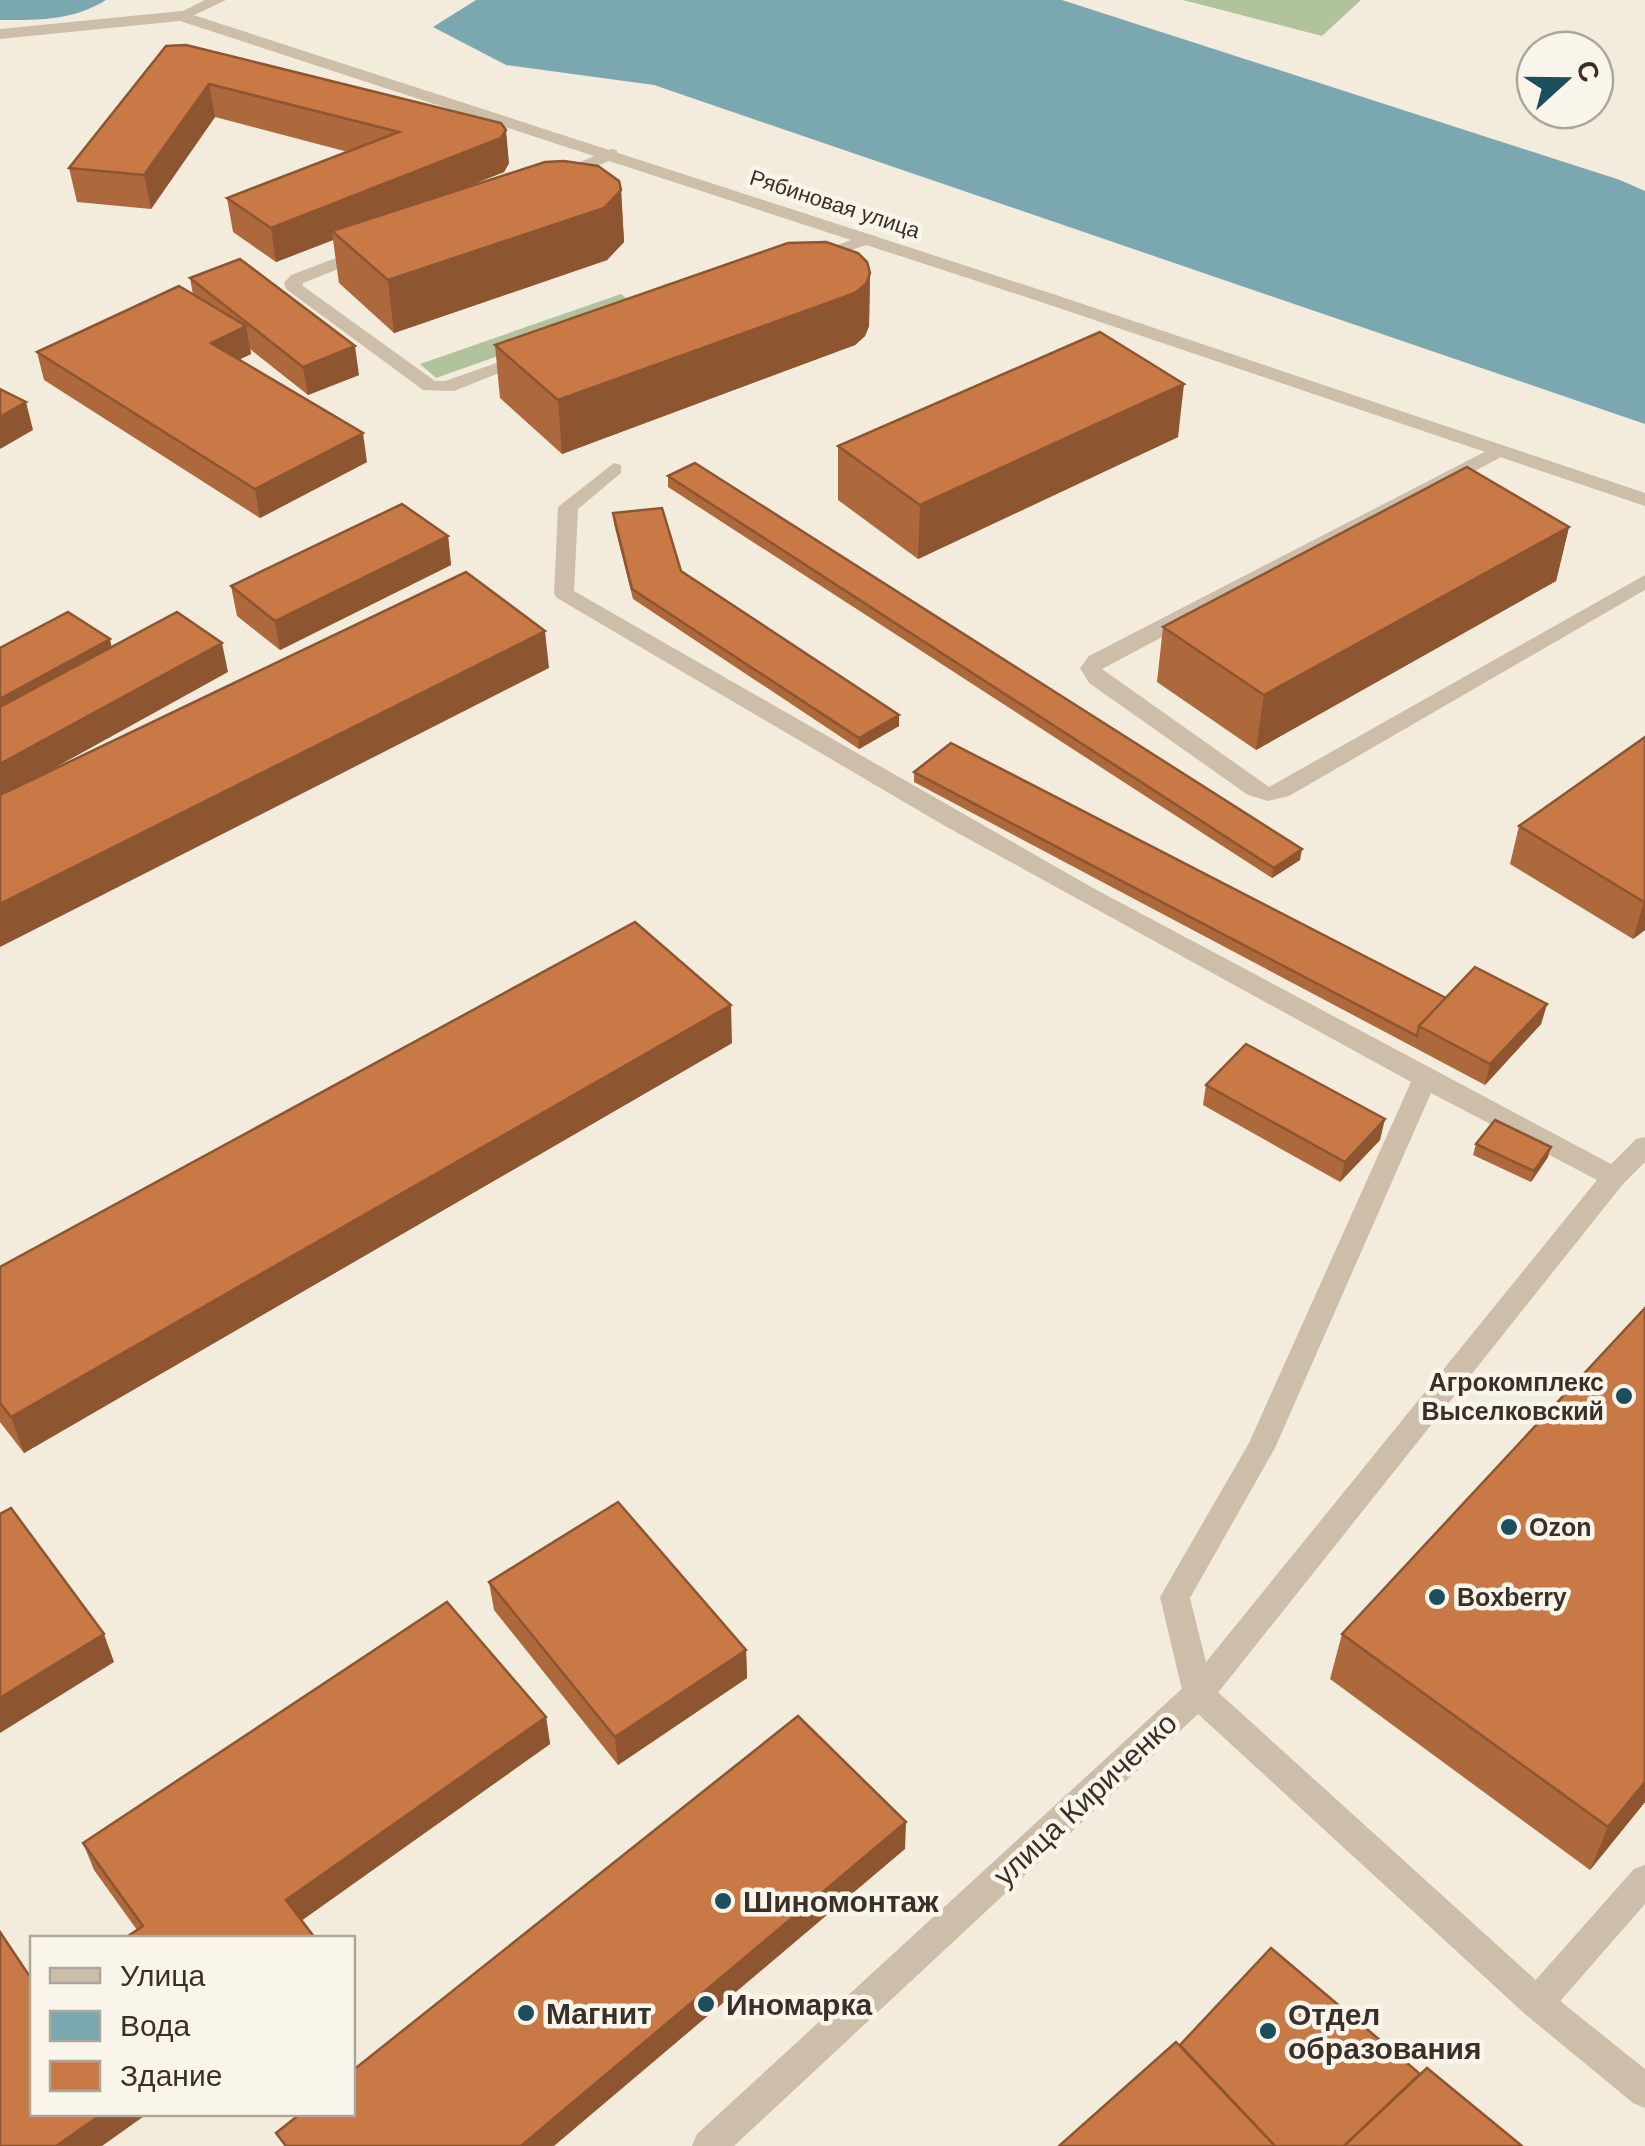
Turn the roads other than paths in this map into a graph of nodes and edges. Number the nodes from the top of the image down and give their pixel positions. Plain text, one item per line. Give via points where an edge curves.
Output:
1 (218, 0) edge
2 (181, 16) junction
3 (0, 34) edge
4 (611, 154) junction
5 (537, 184) edge
6 (867, 239) junction
7 (390, 242) edge
8 (794, 264) edge
9 (538, 354) edge
10 (1498, 451) junction
11 (614, 469) dead end
12 (1645, 500) edge
13 (1645, 581) edge
14 (1424, 1080) junction
15 (1645, 1146) edge
16 (1614, 1177) junction
17 (1198, 1694) junction
18 (1645, 1880) edge
19 (1537, 2003) junction
20 (1645, 2092) edge
21 (709, 2146) edge

1 - 2 street
2 - 3 street, Рябиновая улица
2 - 4 street, Рябиновая улица
4 - 5 street
4 - 6 street, Рябиновая улица
6 - 8 street
6 - 10 street, Рябиновая улица
7 - 9 street via 297,278 295,289 430,386 447,387
10 - 12 street, Рябиновая улица
10 - 13 street via 1091,668 1268,794
11 - 14 street via 568,508 564,594 873,778
14 - 16 street
14 - 17 street via 1260,1448 1175,1598
15 - 16 street
16 - 17 street
17 - 19 street, улица Кириченко
17 - 21 street, улица Кириченко
18 - 19 street
19 - 20 street, улица Кириченко

